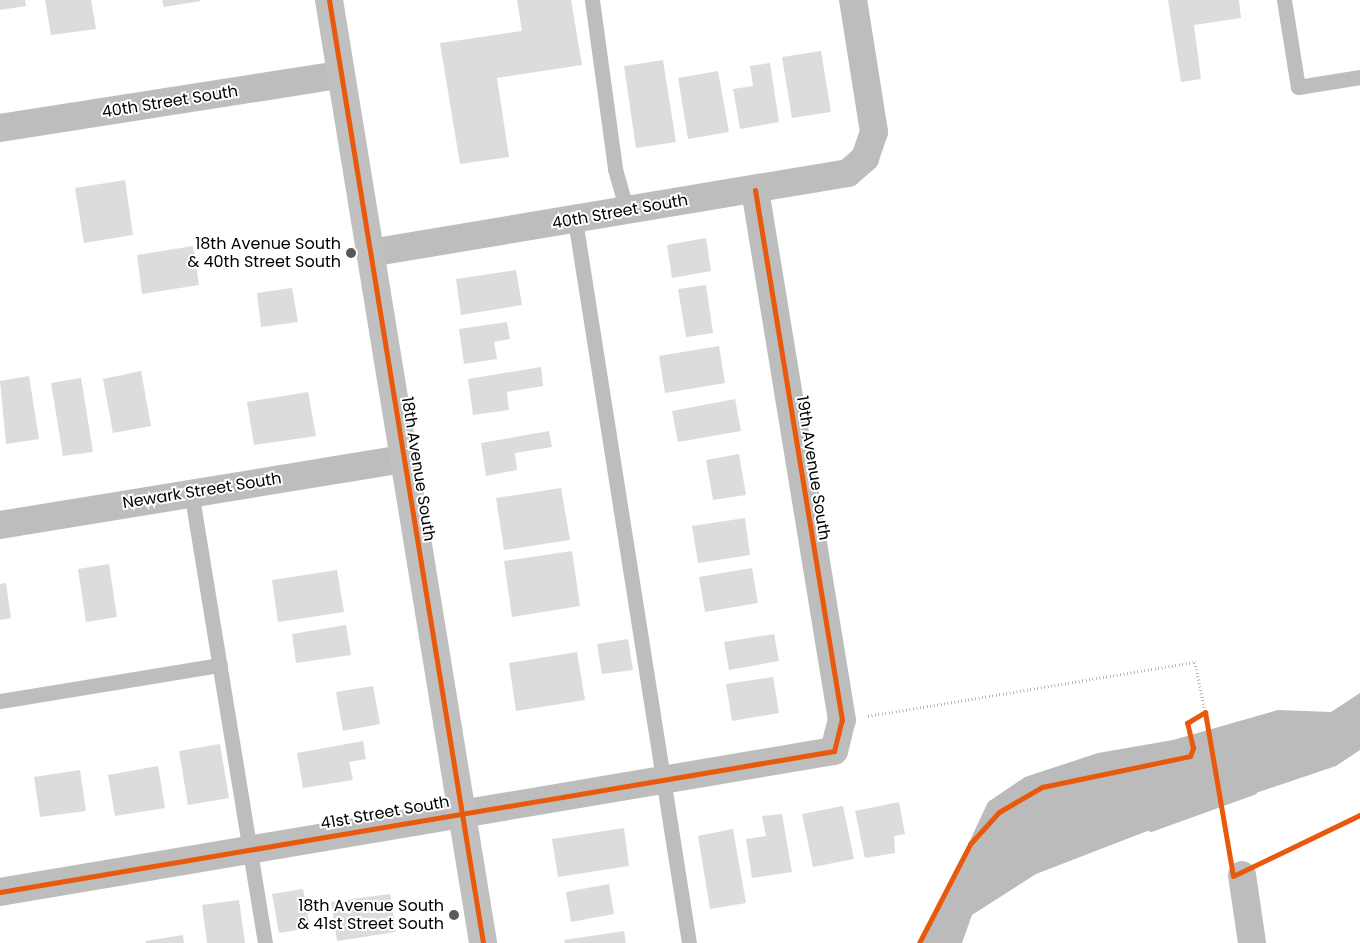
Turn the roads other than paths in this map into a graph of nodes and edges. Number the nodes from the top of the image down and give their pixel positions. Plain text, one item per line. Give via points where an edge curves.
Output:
1 (329, 0) edge
2 (592, 0) edge
3 (853, 0) edge
4 (1284, 0) edge
5 (340, 75) junction
6 (1360, 77) edge
7 (0, 128) edge
8 (755, 190) junction
9 (627, 211) junction
10 (575, 220) junction
11 (370, 254) junction
12 (404, 459) junction
13 (191, 491) junction
14 (0, 525) edge
15 (220, 665) junction
16 (0, 701) edge
17 (834, 751) joint
18 (665, 779) junction
19 (462, 813) junction
20 (251, 849) junction
21 (1242, 875) dead end
22 (0, 892) edge
23 (264, 943) edge
24 (483, 943) edge
25 (689, 943) edge
26 (1252, 943) edge

1 - 5 street, 18th Avenue South
2 - 9 lane via 615,169
3 - 8 street, 40th Street South via 874,132 865,158 848,173
4 - 6 lane via 1298,86
5 - 7 street, 40th Street South
5 - 11 street, 18th Avenue South
8 - 9 street, 40th Street South
8 - 17 street, 19th Avenue South via 842,720
9 - 10 street, 40th Street South
10 - 11 street, 40th Street South
10 - 18 lane
11 - 12 street, 18th Avenue South
12 - 13 street, Newark Street South
12 - 19 street, 18th Avenue South
13 - 14 street, Newark Street South
13 - 15 lane
15 - 16 lane
15 - 20 lane
17 - 18 street, 41st Street South
18 - 19 street, 41st Street South
18 - 25 lane
19 - 20 street, 41st Street South
19 - 24 street, 18th Avenue South
20 - 22 street, 41st Street South
20 - 23 lane
21 - 26 street

